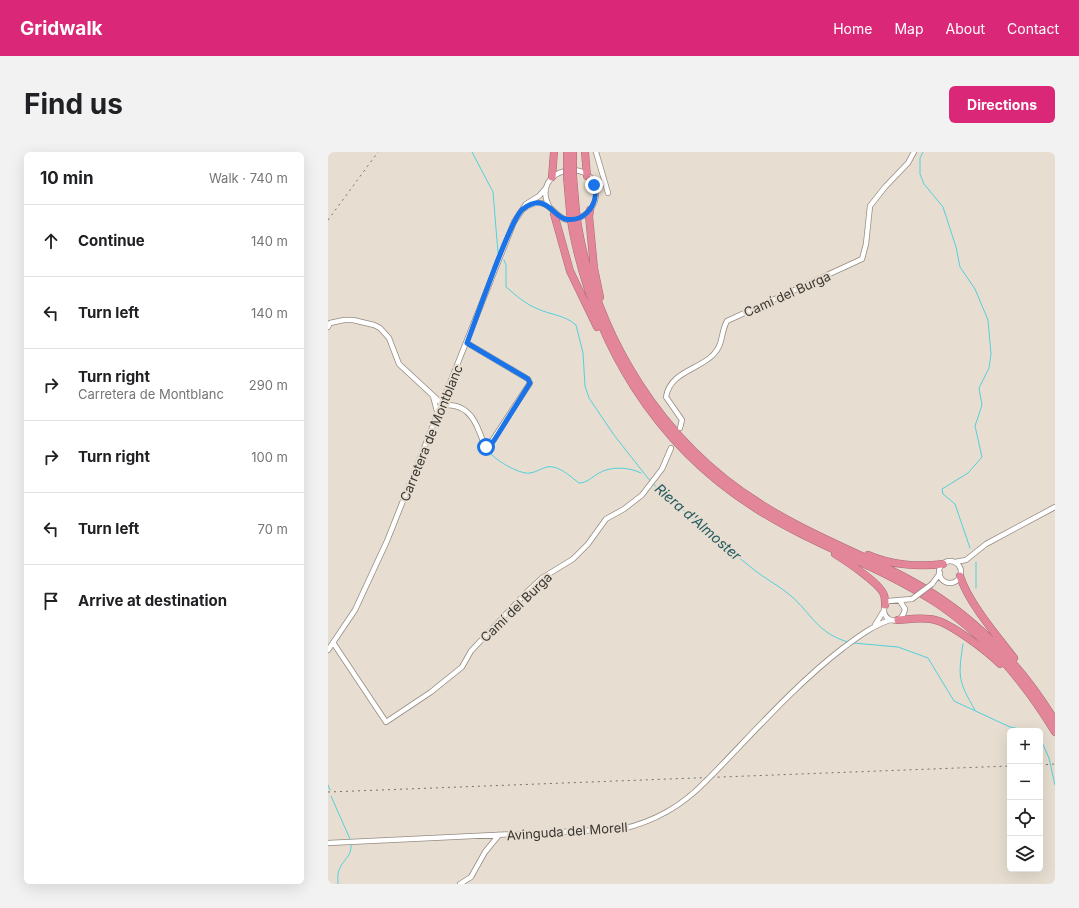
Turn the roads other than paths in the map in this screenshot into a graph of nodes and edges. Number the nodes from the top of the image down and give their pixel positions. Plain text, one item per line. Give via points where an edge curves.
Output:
1 (554, 152) edge
2 (567, 152) edge
3 (573, 152) edge
4 (585, 152) edge
5 (596, 152) edge
6 (914, 152) edge
7 (570, 162) junction
8 (587, 176) junction
9 (552, 177) junction
10 (546, 188) junction
11 (608, 193) dead end
12 (521, 209) junction
13 (590, 210) junction
14 (552, 211) junction
15 (575, 226) junction
16 (328, 327) edge
17 (467, 343) junction
18 (629, 382) junction
19 (638, 383) junction
20 (433, 394) junction
21 (440, 402) dead end
22 (447, 405) dead end
23 (438, 415) junction
24 (680, 428) dead end
25 (671, 448) dead end
26 (757, 506) junction
27 (1055, 507) edge
28 (966, 560) junction
29 (955, 562) junction
30 (943, 564) junction
31 (940, 573) junction
32 (961, 573) junction
33 (944, 581) junction
34 (932, 584) junction
35 (912, 599) junction
36 (900, 601) junction
37 (884, 608) junction
38 (905, 609) junction
39 (890, 620) junction
40 (898, 620) junction
41 (875, 625) junction
42 (334, 644) junction
43 (328, 650) edge
44 (1047, 708) junction
45 (1055, 721) edge
46 (1055, 732) edge
47 (1055, 738) edge
48 (499, 835) junction
49 (328, 843) edge
50 (460, 884) edge

1 - 9 highway
2 - 7 highway
3 - 7 highway
4 - 8 highway
5 - 11 street
6 - 24 street, Camí del Burga via 908,163 870,206 862,259 727,321 722,329 721,345 712,356 679,376 668,387 666,397 682,420
7 - 15 highway, bridge
8 - 9 street via 572,170 562,171
8 - 13 street via 596,192
9 - 10 street
10 - 12 street
10 - 14 street via 546,199
12 - 14 street via 535,203 543,204
12 - 17 street, Carretera de Montblanc via 510,230
13 - 14 street via 581,217 570,219
13 - 19 highway via 594,268 600,296 607,319
14 - 18 highway via 570,271 613,358
15 - 18 highway via 579,259 594,309
15 - 19 highway via 605,321
16 - 20 street via 330,323 344,320 363,322 380,328 388,338 399,364
17 - 22 street via 528,379 530,383 488,448 470,414 459,406
17 - 23 street, Carretera de Montblanc
18 - 26 highway via 651,411 697,462 725,487
19 - 26 highway via 655,407 701,458
20 - 21 street
20 - 23 street
23 - 42 street, Carretera de Montblanc via 369,584
25 - 42 street, Camí del Burga via 662,469 642,495 606,519 588,544 572,559 537,583 471,650 462,667 431,692 386,722
26 - 30 highway via 872,557 898,563 931,566
26 - 37 highway via 789,531 847,562 884,594
26 - 44 highway via 911,580 938,597 988,637 1021,672
26 - 46 highway via 790,528 908,586 960,620 985,642 1017,677
27 - 28 street via 986,544
28 - 29 street
28 - 32 street
29 - 30 street
29 - 32 street
30 - 31 street
31 - 33 street
31 - 34 street
32 - 33 street via 953,582
32 - 44 highway via 969,596 1023,670
33 - 34 street
34 - 35 street, bridge
35 - 36 street
35 - 38 street
36 - 37 street via 894,599
36 - 38 street
37 - 39 street
37 - 41 street, Avinguda del Morell
38 - 40 street via 904,616
39 - 40 street
39 - 41 street, Avinguda del Morell
40 - 47 highway via 937,620 953,628 997,660 1014,678
41 - 48 street, Avinguda del Morell, bridge via 797,687 706,781 680,805 662,816 622,829
42 - 43 street, Carretera de Montblanc
44 - 45 highway
48 - 49 street, Avinguda del Morell
48 - 50 street via 485,852 471,877

